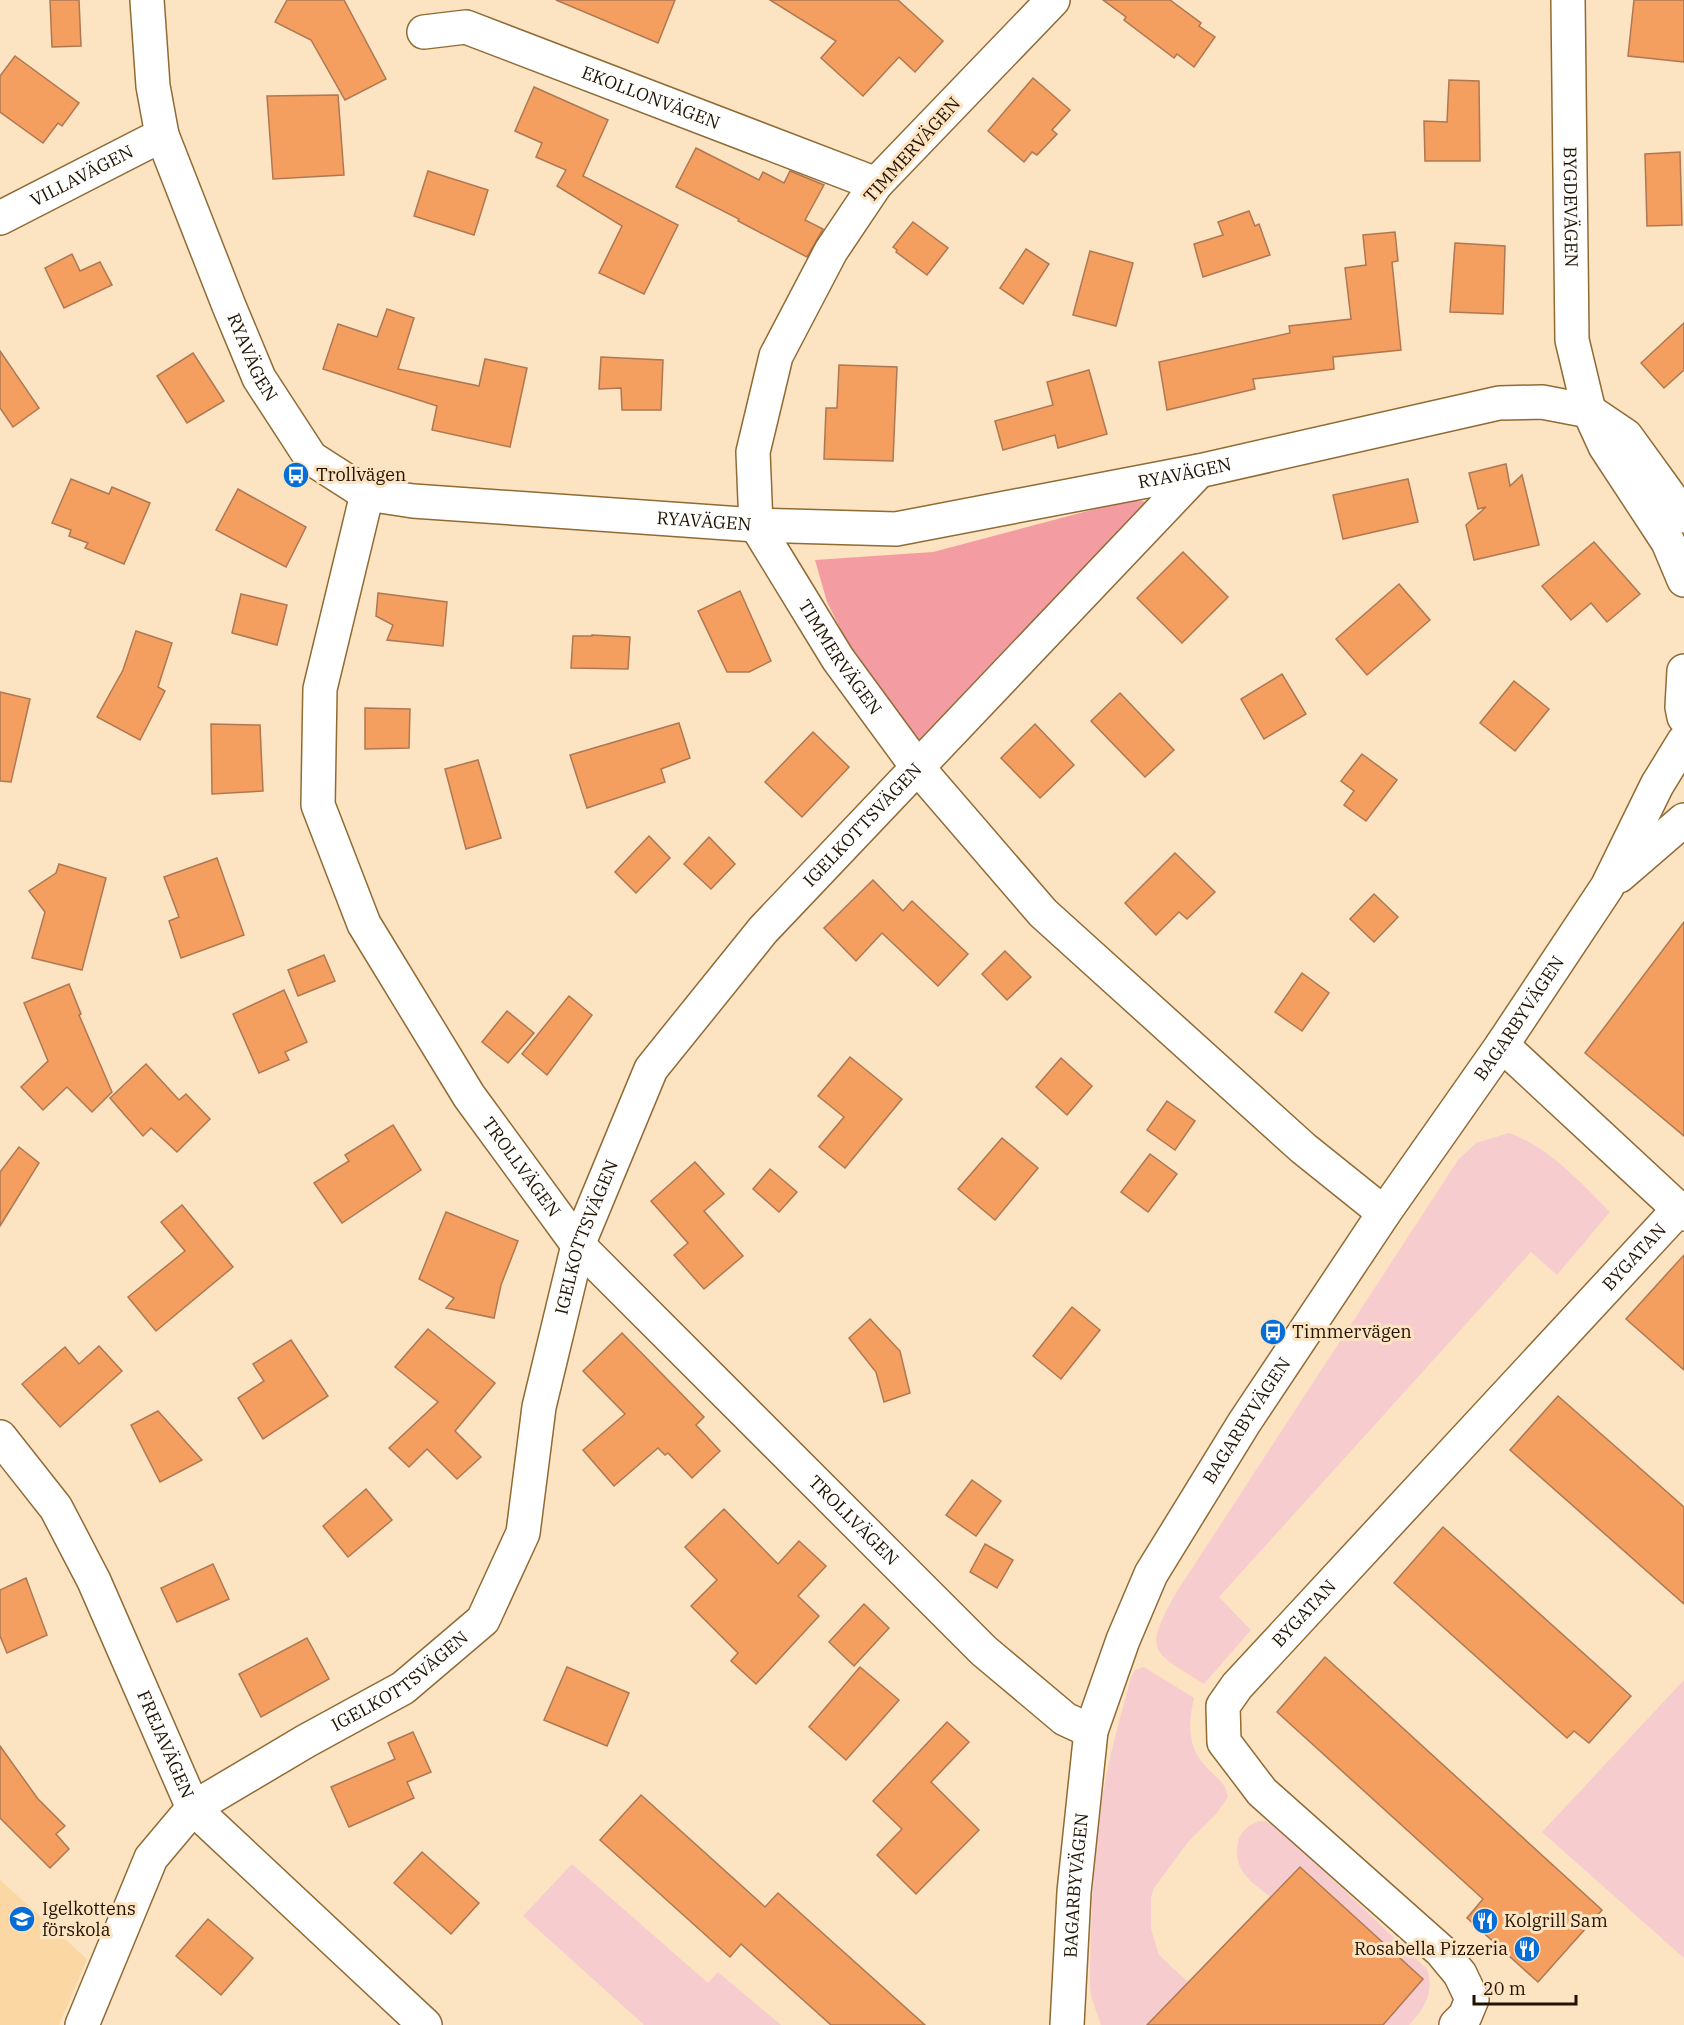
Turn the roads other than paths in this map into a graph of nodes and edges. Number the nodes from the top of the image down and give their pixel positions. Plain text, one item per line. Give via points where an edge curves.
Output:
1 (147, 0) edge
2 (1053, 0) edge
3 (1568, 0) edge
4 (424, 32) dead end
5 (162, 135) junction
6 (876, 184) junction
7 (0, 218) edge
8 (1589, 411) junction
9 (1199, 471) junction
10 (367, 494) junction
11 (1684, 516) edge
12 (756, 525) junction
13 (1684, 580) edge
14 (1684, 671) edge
15 (1684, 717) edge
16 (1684, 741) edge
17 (918, 768) junction
18 (1684, 820) edge
19 (1607, 887) junction
20 (1502, 1046) junction
21 (1682, 1212) edge
22 (1383, 1213) junction
23 (578, 1245) junction
24 (0, 1437) edge
25 (1091, 1731) junction
26 (193, 1808) junction
27 (82, 2025) edge
28 (425, 2025) edge
29 (1067, 2025) edge
30 (1456, 2025) edge

1 - 5 street, RYAVÄGEN via 153,86
2 - 6 street, TIMMERVÄGEN
3 - 8 street, BYGDEVÄGEN via 1572,340
4 - 6 street, EKOLLONVÄGEN via 466,27
5 - 7 street, VILLAVÄGEN
5 - 10 street, RYAVÄGEN via 260,378 311,458
6 - 12 street, TIMMERVÄGEN via 831,251 776,356 753,452
8 - 9 street, RYAVÄGEN via 1542,402 1499,403
8 - 11 street via 1626,436
8 - 13 street, BYGDEVÄGEN via 1605,446 1668,542
9 - 12 street, RYAVÄGEN via 896,529
9 - 17 street, IGELKOTTSVÄGEN
10 - 12 street, RYAVÄGEN via 414,501
10 - 23 street, TROLLVÄGEN via 320,689 318,805 364,924 469,1096
12 - 17 street, TIMMERVÄGEN via 838,659
14 - 15 street
16 - 19 street, BAGARBYVÄGEN via 1657,785
17 - 22 street, TIMMERVÄGEN via 1044,913 1303,1148
17 - 23 street, IGELKOTTSVÄGEN via 763,930 651,1069
18 - 19 street, BAGARBYVÄGEN
19 - 20 street, BAGARBYVÄGEN
20 - 21 street, BYGATAN
20 - 22 street, BAGARBYVÄGEN
21 - 30 street, BYGATAN via 1237,1686 1223,1706 1224,1742 1262,1792 1441,1951 1460,1974 1472,1999
22 - 25 street, BAGARBYVÄGEN via 1244,1423 1151,1574
23 - 25 street, TROLLVÄGEN via 984,1651 1065,1719
23 - 26 street, IGELKOTTSVÄGEN via 539,1407 524,1533 483,1620 403,1688
24 - 26 street, FREJAVÄGEN via 56,1508 94,1581
25 - 29 street, BAGARBYVÄGEN via 1074,1892
26 - 27 street, IGELKOTTSVÄGEN via 151,1858
26 - 28 street, FREJAVÄGEN

